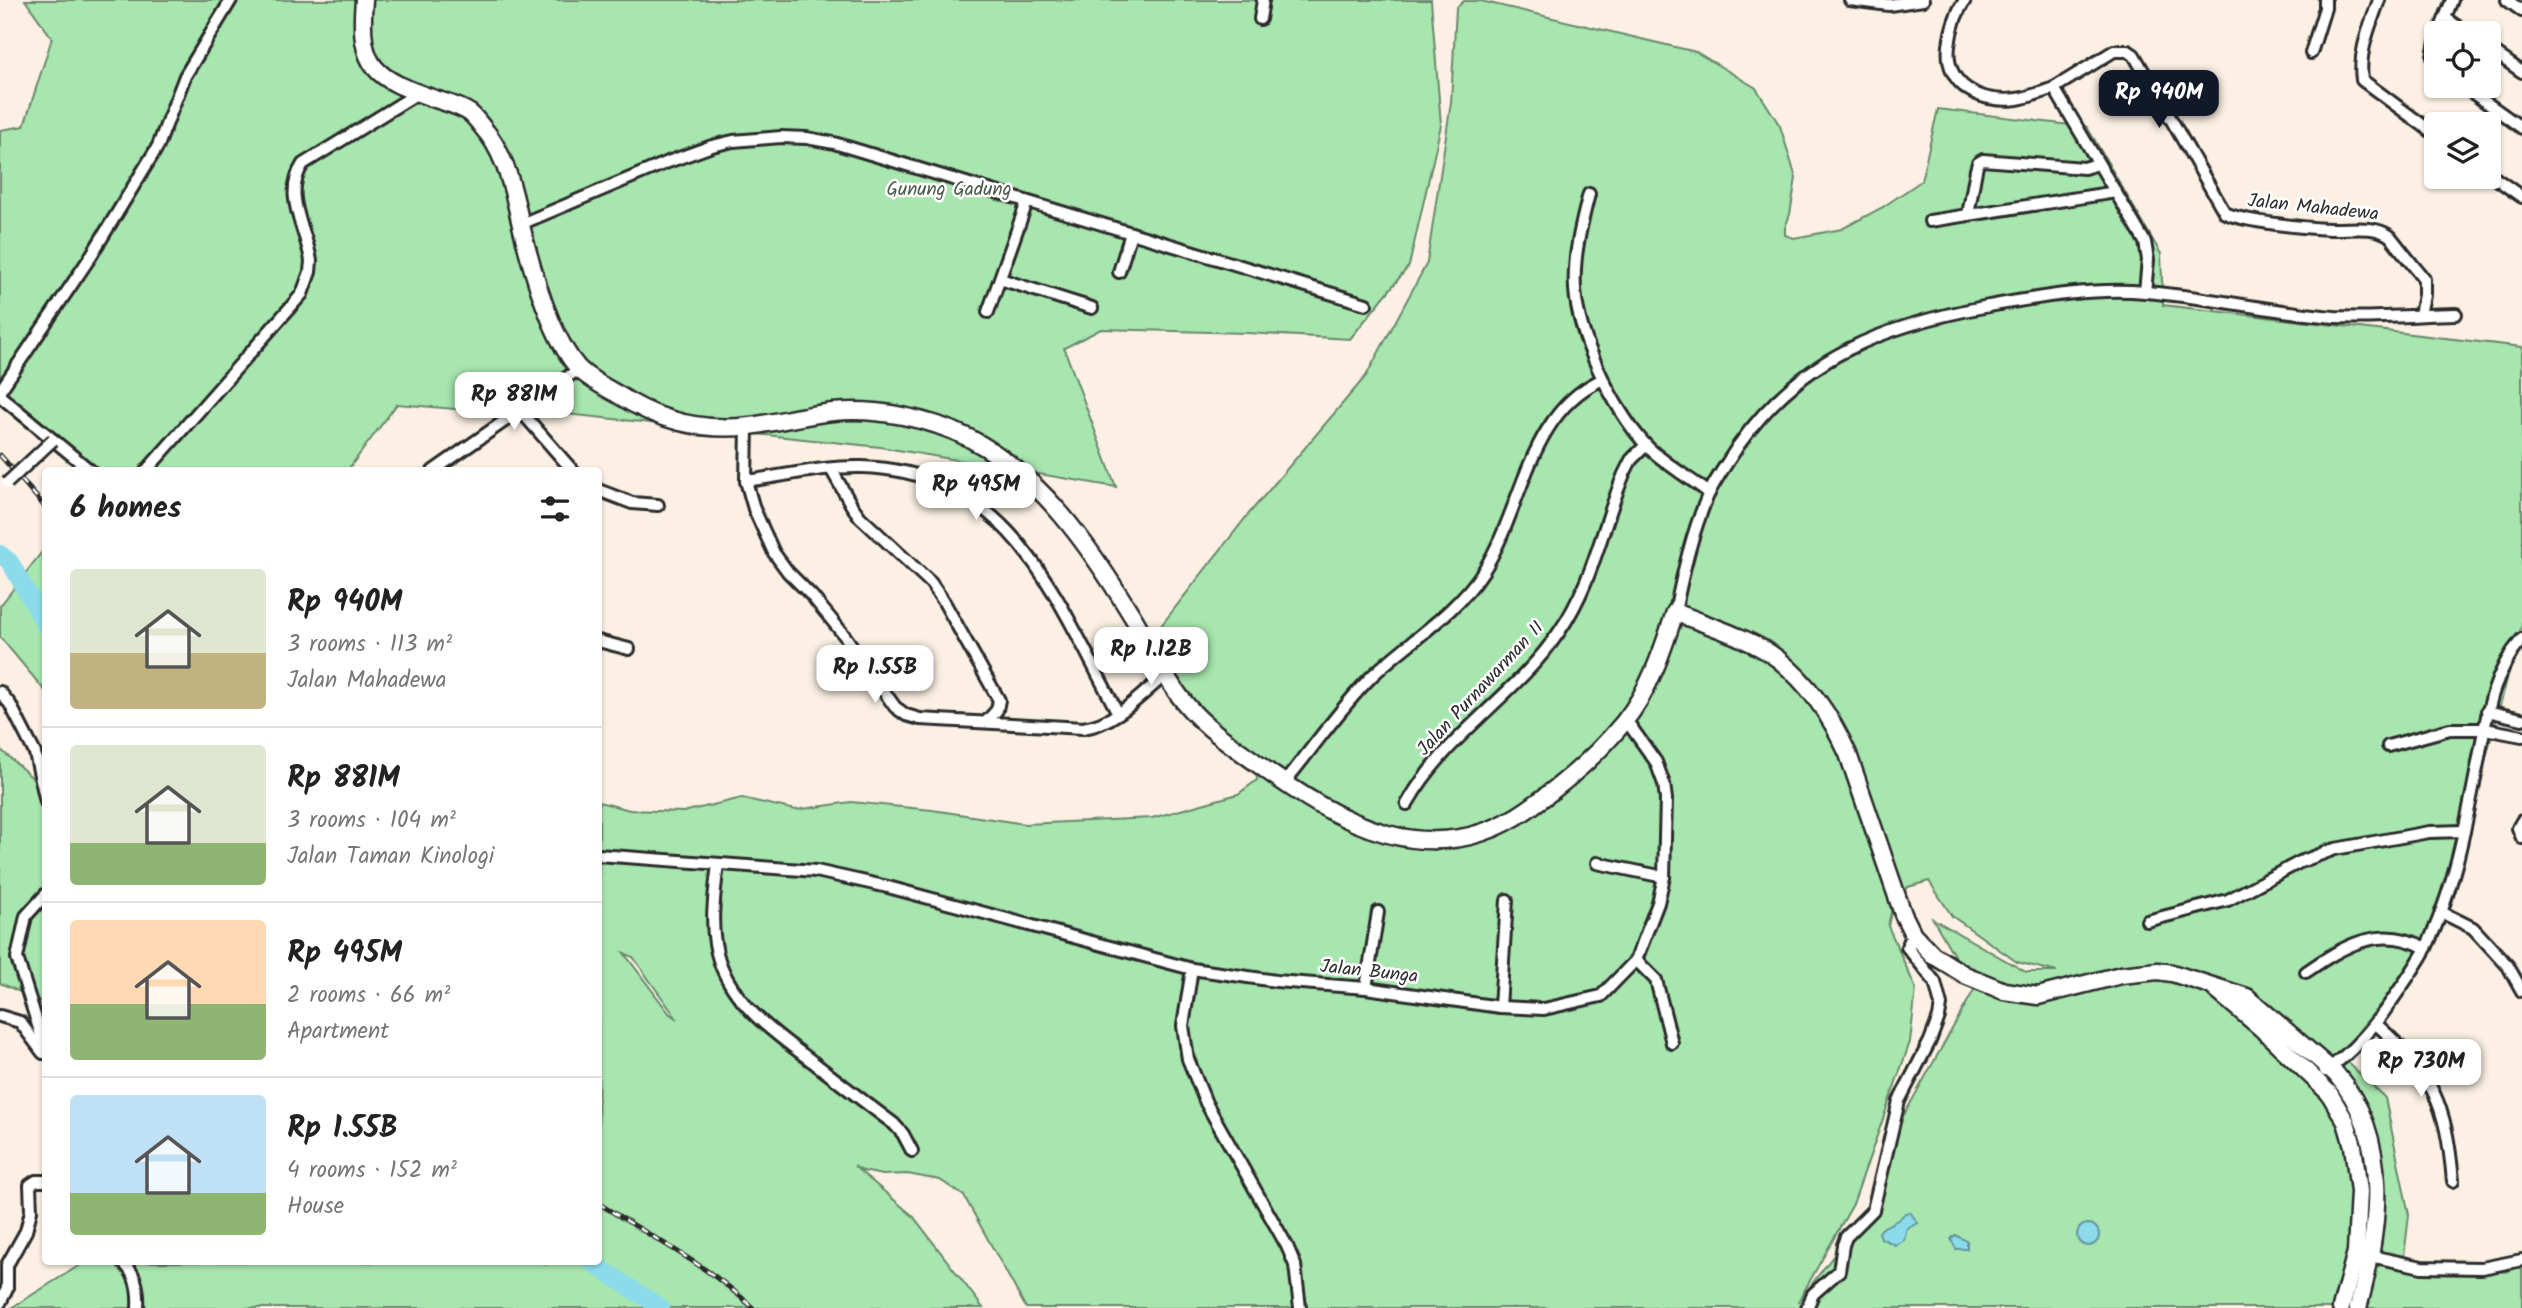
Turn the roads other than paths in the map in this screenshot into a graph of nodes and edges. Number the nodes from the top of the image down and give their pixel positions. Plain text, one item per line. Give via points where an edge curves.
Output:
1 (230, 0) edge
2 (364, 0) edge
3 (1263, 0) edge
4 (1850, 0) edge
5 (1923, 0) edge
6 (1965, 0) edge
7 (2325, 0) edge
8 (2379, 0) edge
9 (2452, 0) edge
10 (2507, 0) edge
11 (2522, 11) edge
12 (2445, 18) junction
13 (1260, 19) dead end
14 (2444, 21) edge
15 (2449, 21) edge
16 (2311, 53) dead end
17 (2501, 57) edge
18 (2522, 72) edge
19 (2054, 88) junction
20 (418, 93) junction
21 (2480, 98) edge
22 (2424, 126) edge
23 (2522, 128) edge
24 (2098, 164) junction
25 (2501, 182) edge
26 (2116, 192) junction
27 (1589, 194) dead end
28 (2522, 197) edge
29 (1027, 202) junction
30 (1968, 215) junction
31 (1930, 221) dead end
32 (521, 224) junction
33 (1131, 233) junction
34 (1119, 272) dead end
35 (1000, 279) junction
36 (2145, 292) junction
37 (1366, 304) dead end
38 (1093, 308) dead end
39 (988, 312) dead end
40 (2456, 314) dead end
41 (2420, 315) junction
42 (579, 369) junction
43 (1601, 380) junction
44 (0, 394) edge
45 (519, 409) junction
46 (747, 426) junction
47 (53, 440) junction
48 (1646, 445) junction
49 (85, 467) edge
50 (150, 467) edge
51 (439, 467) edge
52 (570, 467) edge
53 (831, 469) junction
54 (3, 479) edge
55 (746, 481) junction
56 (602, 492) edge
57 (1709, 493) junction
58 (658, 505) dead end
59 (1675, 612) junction
60 (2522, 639) edge
61 (602, 642) edge
62 (629, 649) dead end
63 (1165, 676) junction
64 (0, 692) edge
65 (2487, 711) junction
66 (1118, 713) junction
67 (2522, 719) edge
68 (1626, 720) junction
69 (986, 722) junction
70 (2485, 729) junction
71 (2522, 736) edge
72 (2388, 746) dead end
73 (1284, 783) junction
74 (42, 785) edge
75 (1407, 804) dead end
76 (2522, 821) edge
77 (2464, 831) junction
78 (2522, 838) edge
79 (602, 855) edge
80 (1597, 863) dead end
81 (718, 864) junction
82 (1664, 877) junction
83 (42, 898) edge
84 (1507, 900) dead end
85 (1378, 912) dead end
86 (2441, 912) junction
87 (2147, 921) dead end
88 (1913, 934) junction
89 (2426, 948) junction
90 (1636, 960) junction
91 (1192, 969) junction
92 (2306, 972) dead end
93 (1366, 988) junction
94 (2215, 989) junction
95 (2522, 991) edge
96 (1500, 1007) junction
97 (0, 1016) edge
98 (2376, 1024) junction
99 (42, 1040) edge
100 (1672, 1043) dead end
101 (42, 1048) edge
102 (2330, 1068) junction
103 (2314, 1079) junction
104 (912, 1151) dead end
105 (42, 1181) edge
106 (2453, 1181) dead end
107 (2363, 1254) junction
108 (2522, 1261) edge
109 (126, 1265) edge
110 (0, 1303) edge
111 (138, 1308) edge
112 (1300, 1308) edge
113 (1807, 1308) edge
114 (2341, 1308) edge
115 (2358, 1308) edge

1 - 44 street via 185,76 158,146
2 - 20 street via 365,47 370,61 389,81
3 - 13 street
4 - 5 street via 1889,5
6 - 19 street via 1948,51 1960,84 1980,96 2004,100
7 - 16 street
8 - 22 street via 2363,47 2362,80
9 - 12 street
10 - 11 street
12 - 14 street
12 - 15 street
17 - 18 street
19 - 24 street
19 - 41 street, Jalan Mahadewa via 2114,51 2128,51 2225,213 2323,229 2384,232 2424,279
20 - 32 street via 476,118 494,142 514,191
20 - 50 street via 303,164 293,194 311,261 302,294
21 - 23 street
24 - 26 street
24 - 30 street via 2084,168 1983,160 1976,170
25 - 28 street
26 - 30 street
26 - 36 street via 2148,251
27 - 43 street via 1575,289
29 - 32 street via 834,143 781,137 712,146
29 - 33 street
29 - 35 street
30 - 31 street
32 - 42 street via 537,286
33 - 34 street
33 - 37 street
35 - 38 street
35 - 39 street
36 - 41 street via 2336,317
36 - 57 street via 2081,293 2012,302 1926,318 1882,332 1829,360 1783,394 1757,420
40 - 41 street
42 - 45 street
42 - 46 street via 639,408 665,419
43 - 48 street
43 - 73 street via 1571,398 1549,428 1492,557 1474,584 1370,679
44 - 47 street
45 - 51 street
45 - 52 street
46 - 55 street
46 - 63 street via 827,413 903,416 942,427 1003,458 1066,519 1130,613
47 - 49 street
47 - 54 street, bridge
48 - 57 street
48 - 75 street, Jalan Purnawarman II via 1624,474 1589,576 1559,632 1515,684 1436,761
53 - 55 street
53 - 66 street via 909,473 983,506 1018,541 1045,580
53 - 69 street via 860,517 918,569 944,602 997,695 997,709
55 - 69 street via 774,553 844,635 895,707 920,719
56 - 58 street via 632,503
57 - 59 street via 1689,550
59 - 68 street via 1659,659
59 - 88 street via 1777,658 1823,708 1848,754
60 - 65 street via 2494,685
61 - 62 street
63 - 66 street
63 - 73 street via 1209,728
64 - 74 street via 35,753
65 - 67 street
65 - 70 street
66 - 69 street via 1102,724 1083,728
68 - 73 street via 1550,793 1516,817 1455,838 1392,837 1345,820
68 - 82 street, Jalan Bunga via 1656,762 1664,783
70 - 71 street
70 - 72 street via 2450,729
70 - 77 street
76 - 78 street via 2518,828
77 - 86 street
77 - 87 street via 2429,832 2335,849 2228,900
79 - 81 street, Jalan Bunga
80 - 82 street
81 - 91 street, Jalan Bunga via 816,871
81 - 104 street via 715,939 720,963 735,989 771,1031 894,1125
82 - 90 street, Jalan Bunga
83 - 99 street via 26,916 17,958
84 - 96 street
85 - 93 street
86 - 89 street
86 - 95 street via 2473,928 2508,966
88 - 94 street via 1948,966 2023,995 2038,996 2140,971 2172,973
88 - 113 street via 1908,947 1935,982 1939,1017 1899,1101 1873,1210 1846,1237 1839,1271 1814,1294
89 - 92 street via 2404,939 2369,939 2342,949
89 - 98 street
90 - 96 street, Jalan Bunga via 1601,996 1544,1009
90 - 100 street via 1656,980
91 - 93 street, Jalan Bunga
91 - 112 street via 1182,1036 1188,1059 1206,1103 1287,1245 1295,1265
93 - 96 street, Jalan Bunga
94 - 102 street via 2247,997
94 - 103 street
97 - 101 street via 20,1022
98 - 102 street via 2351,1053
98 - 106 street via 2407,1051 2435,1092 2449,1137
102 - 103 street
102 - 107 street via 2357,1106 2371,1143 2377,1188
103 - 107 street via 2338,1107 2353,1146
105 - 110 street via 30,1185 26,1231 7,1265 7,1289
107 - 108 street via 2423,1266 2482,1268
107 - 114 street
107 - 115 street
109 - 111 street via 136,1283

